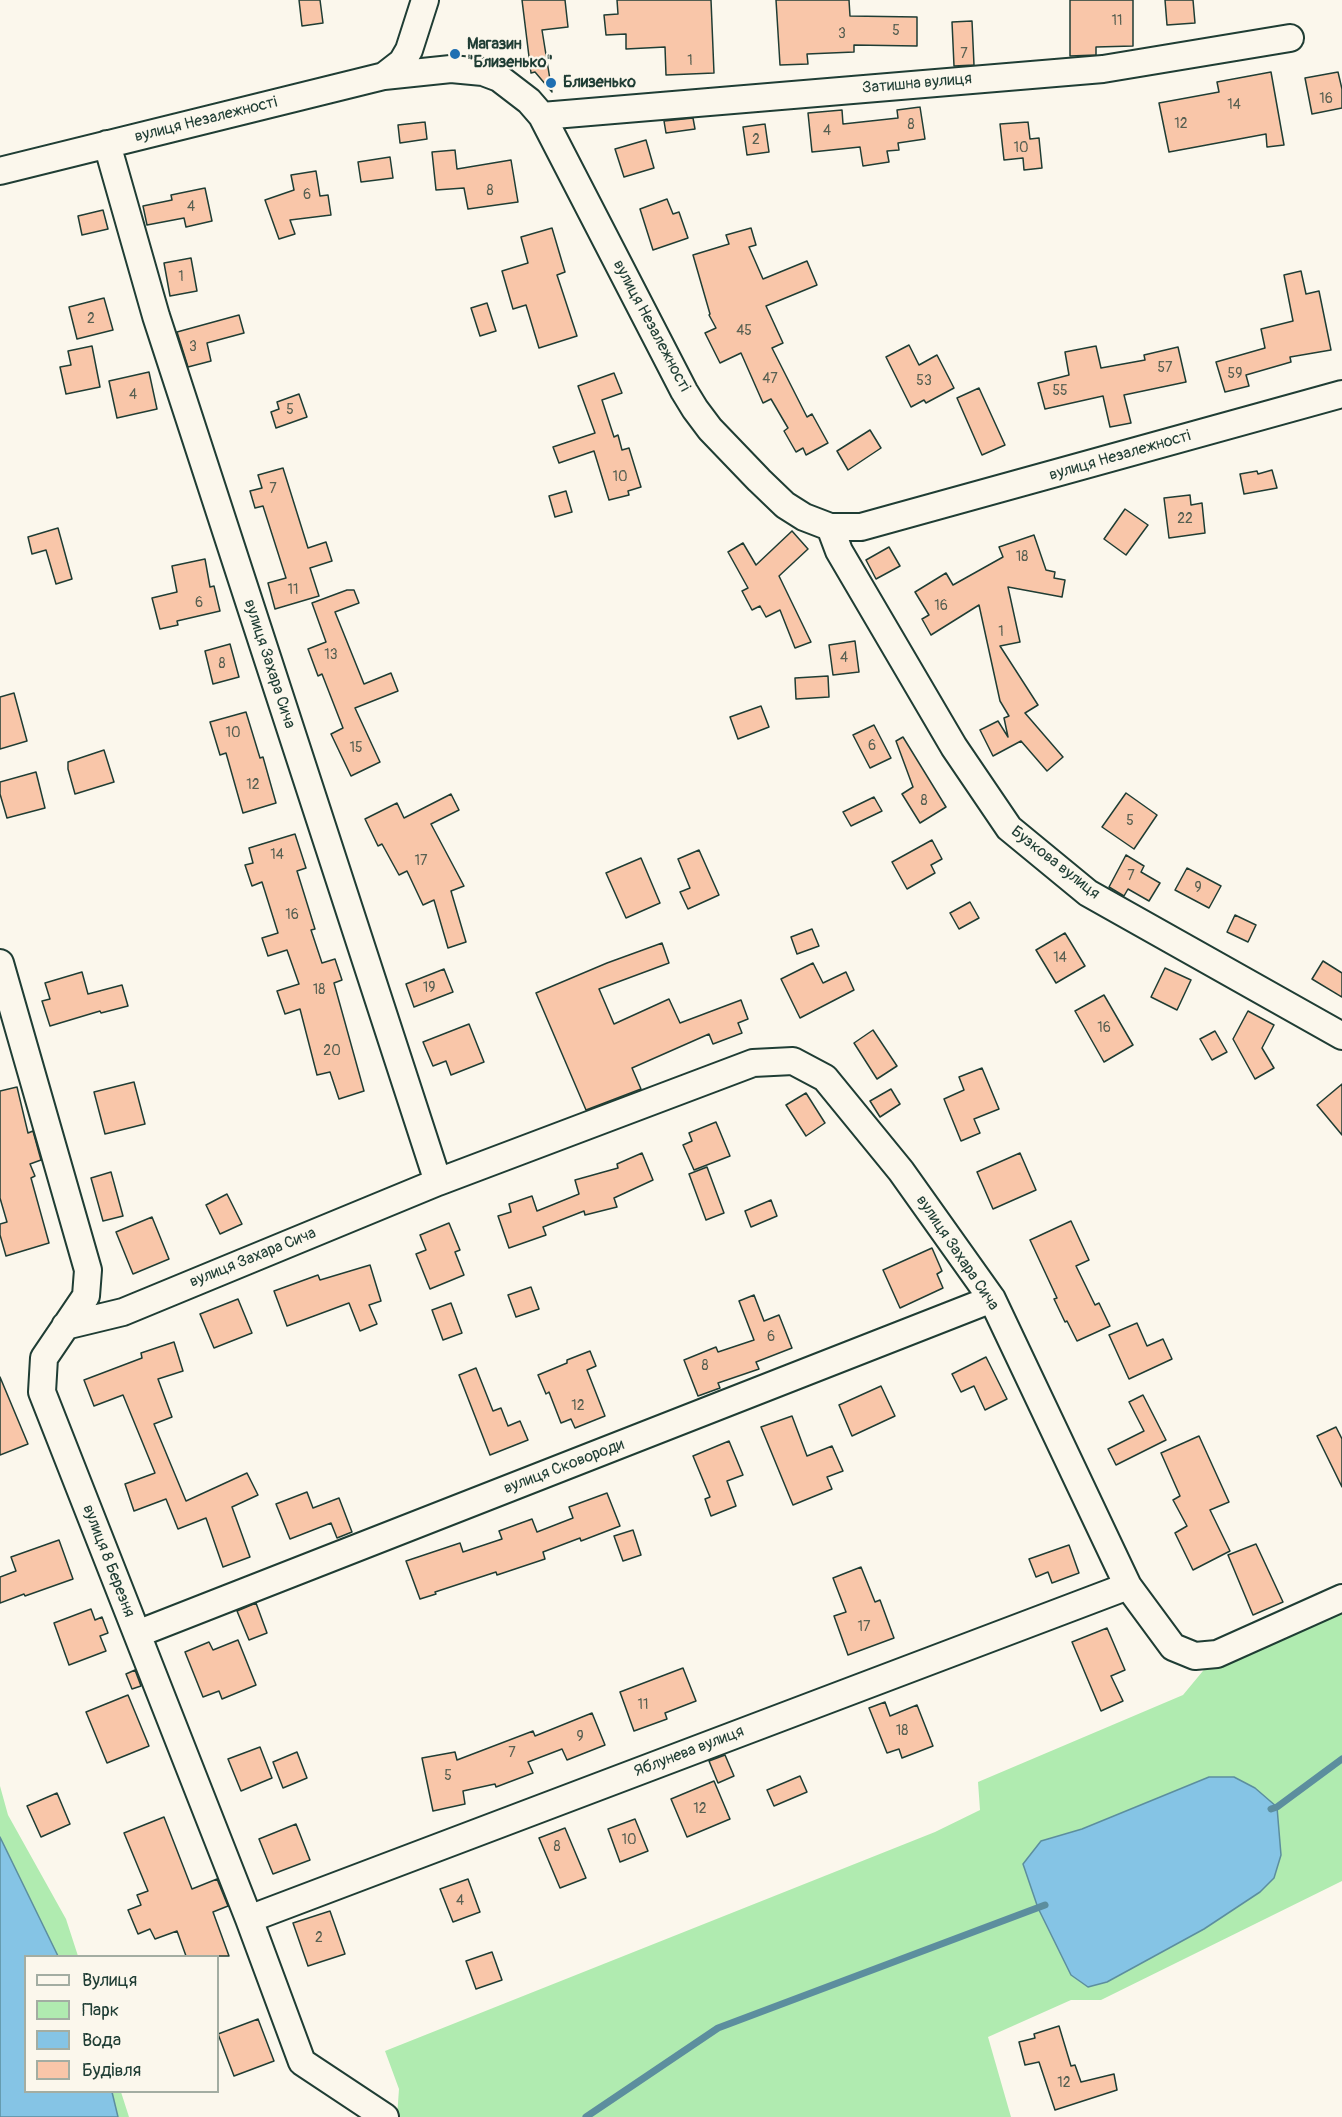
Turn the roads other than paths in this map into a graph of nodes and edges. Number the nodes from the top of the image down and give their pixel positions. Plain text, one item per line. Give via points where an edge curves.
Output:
1 (425, 0) edge
2 (1290, 38) dead end
3 (384, 76) junction
4 (542, 116) junction
5 (107, 144) junction
6 (0, 171) edge
7 (1342, 394) edge
8 (830, 527) junction
9 (0, 963) edge
10 (1342, 1036) edge
11 (438, 1182) junction
12 (992, 1299) junction
13 (65, 1326) junction
14 (1128, 1586) junction
15 (1342, 1598) edge
16 (137, 1634) junction
17 (249, 1919) junction
18 (385, 2117) edge

1 - 3 street via 409,50 402,62
2 - 4 street, Затишна вулиця via 1103,69
3 - 4 street, вулиця Незалежності via 451,69 483,72 514,88
3 - 5 street, вулиця Незалежності
4 - 8 street, вулиця Незалежності via 695,409 772,494 804,517
5 - 6 street, вулиця Незалежності
5 - 11 street, вулиця Захара Сича via 156,316
7 - 8 street, вулиця Незалежності via 861,527
8 - 10 street, Бузкова вулиця via 839,551 948,736 1009,828 1088,893
9 - 13 street, вулиця 8 Березня via 88,1270 86,1296
11 - 12 street, вулиця Захара Сича via 753,1063 793,1061 825,1078 901,1171
11 - 13 street, вулиця Захара Сича via 123,1312
12 - 14 street, вулиця Захара Сича
12 - 16 street, вулиця Сковороди
13 - 16 street, вулиця 8 Березня via 44,1358 42,1392
14 - 15 street, вулиця Захара Сича via 1173,1647 1195,1656 1217,1654
14 - 17 street, Яблунева вулиця
16 - 17 street, вулиця 8 Березня
17 - 18 street, вулиця 8 Березня via 302,2062

